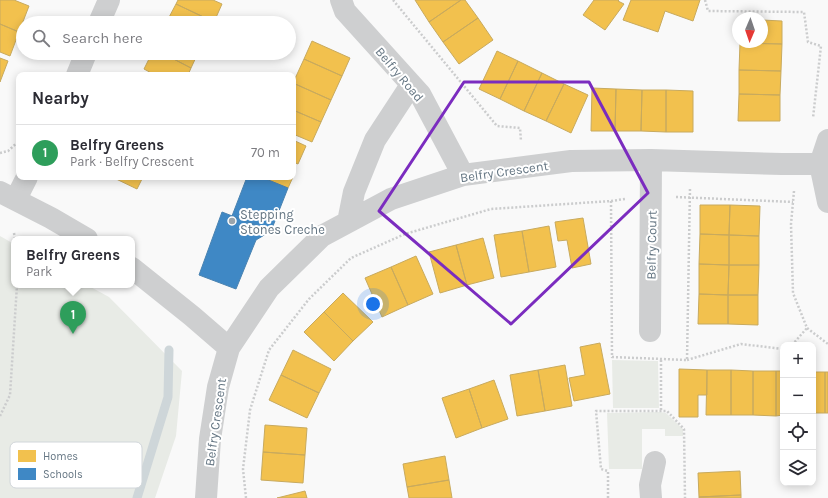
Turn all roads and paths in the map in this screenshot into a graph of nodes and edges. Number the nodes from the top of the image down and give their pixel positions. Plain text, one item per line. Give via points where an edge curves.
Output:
1 (109, 0) edge
2 (341, 0) edge
3 (393, 0) edge
4 (705, 0) edge
5 (102, 16) edge
6 (83, 60) edge
7 (78, 72) edge
8 (411, 85) junction
9 (812, 123) dead end
10 (828, 140) edge
11 (16, 144) edge
12 (522, 145) dead end
13 (0, 153) edge
14 (651, 160) junction
15 (820, 164) junction
16 (463, 175) junction
17 (24, 180) edge
18 (690, 183) dead end
19 (795, 189) dead end
20 (8, 196) edge
21 (669, 197) dead end
22 (690, 197) junction
23 (629, 199) dead end
24 (611, 201) junction
25 (793, 202) junction
26 (828, 202) edge
27 (348, 222) junction
28 (14, 232) dead end
29 (15, 236) edge
30 (82, 236) edge
31 (135, 270) edge
32 (17, 288) edge
33 (808, 328) junction
34 (650, 331) dead end
35 (795, 342) edge
36 (828, 344) edge
37 (229, 348) junction
38 (780, 349) edge
39 (662, 360) junction
40 (687, 360) junction
41 (661, 410) dead end
42 (0, 416) edge
43 (655, 462) dead end
44 (206, 498) edge
45 (246, 498) edge
46 (651, 498) edge

1 - 5 street
2 - 8 street, Belfry Road via 345,11
3 - 12 path via 497,126 520,128
4 - 9 path via 708,11 804,12 808,42 822,46
6 - 7 street
8 - 16 street, Belfry Road via 420,94
8 - 27 street via 376,140 354,192
10 - 15 street
11 - 13 path via 8,151
14 - 15 street, Belfry Crescent
14 - 16 street, Belfry Crescent via 571,161
14 - 34 street, Belfry Court
15 - 26 street
16 - 27 street, Belfry Crescent via 391,199
17 - 20 street
18 - 22 path
19 - 25 path
20 - 30 street
21 - 22 path
22 - 25 path
22 - 40 path
23 - 24 path
24 - 39 path via 612,357
24 - 45 path via 491,209 405,234 351,258 309,299 269,350 250,410 243,469
25 - 33 path via 793,293
27 - 37 street, Belfry Crescent via 322,236 269,288
28 - 29 path
31 - 37 street
32 - 42 path via 10,395
33 - 35 path
33 - 36 path
37 - 44 street, Belfry Crescent via 218,387 210,439
38 - 40 path via 741,344
39 - 40 path
39 - 41 path
43 - 46 street via 650,485

